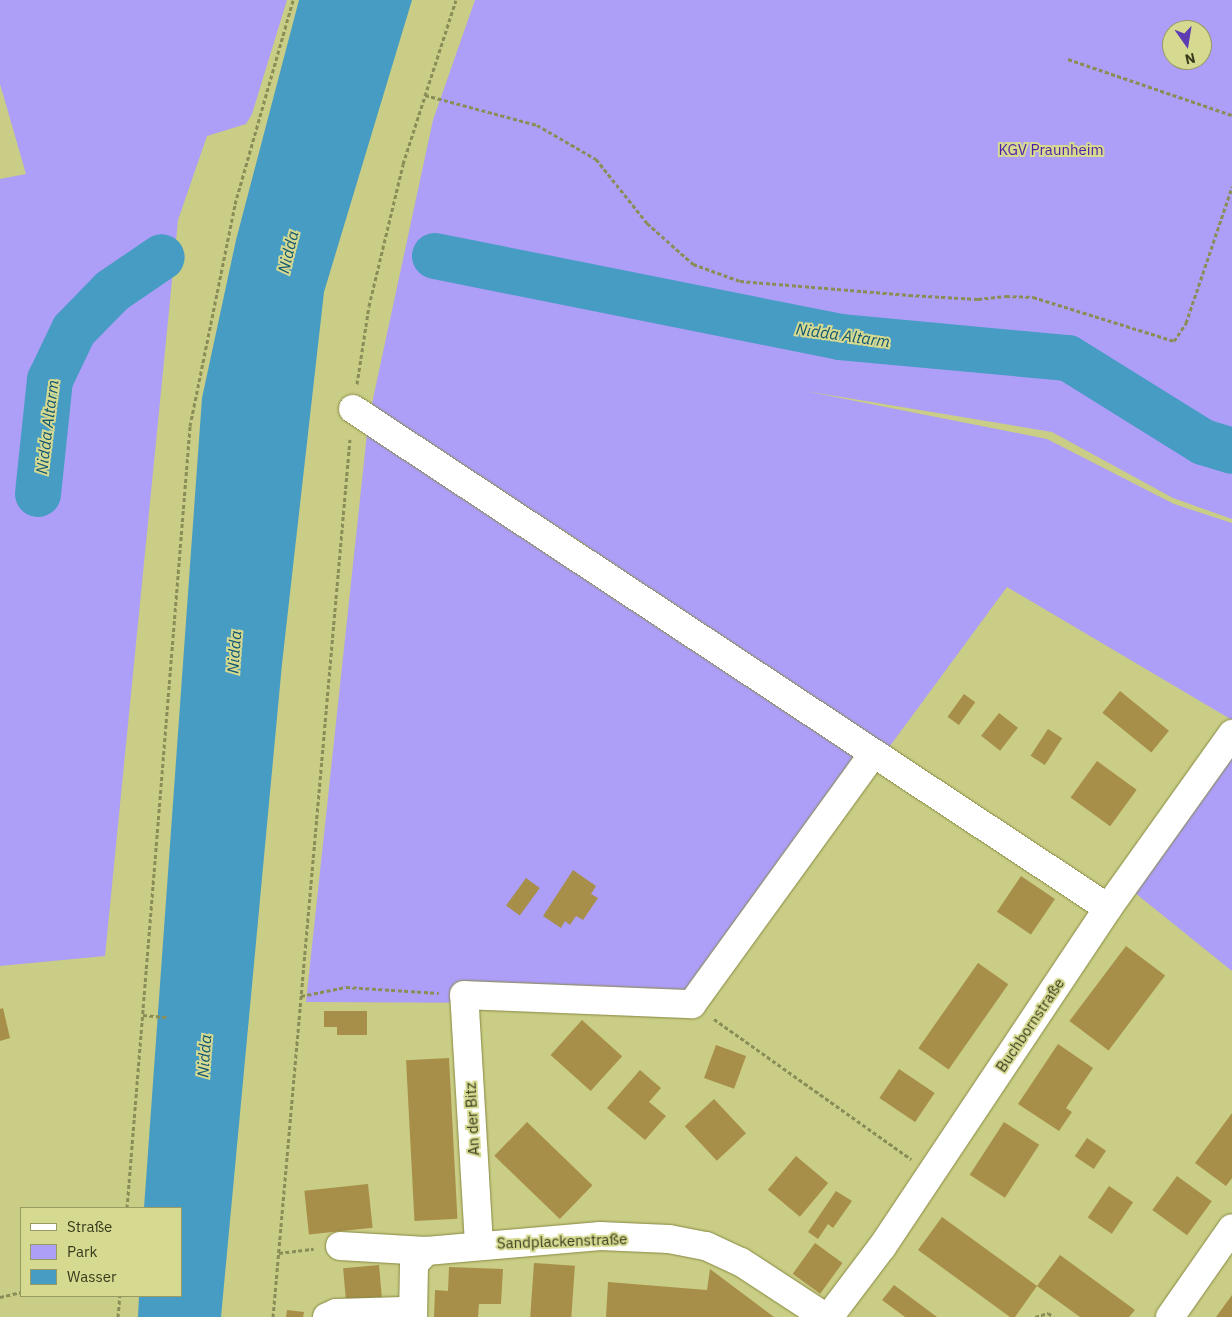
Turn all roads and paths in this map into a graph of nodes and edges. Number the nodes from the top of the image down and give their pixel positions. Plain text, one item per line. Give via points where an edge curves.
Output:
1 (293, 0) edge
2 (456, 0) edge
3 (1068, 59) dead end
4 (425, 95) junction
5 (1232, 115) edge
6 (1232, 187) edge
7 (353, 409) junction
8 (1232, 734) edge
9 (873, 754) junction
10 (1108, 908) junction
11 (464, 995) junction
12 (301, 996) junction
13 (692, 1004) junction
14 (142, 1015) junction
15 (168, 1017) dead end
16 (932, 1174) junction
17 (127, 1207) edge
18 (1232, 1228) edge
19 (480, 1244) junction
20 (340, 1246) joint
21 (426, 1251) junction
22 (279, 1252) junction
23 (20, 1292) edge
24 (0, 1297) edge
25 (120, 1297) edge
26 (413, 1316) edge
27 (118, 1317) edge
28 (273, 1317) edge
29 (327, 1317) edge
30 (825, 1317) edge
31 (829, 1317) edge
32 (1035, 1317) edge
33 (1054, 1317) edge
34 (1170, 1317) edge

1 - 14 path via 235,204 190,426
2 - 4 path
3 - 5 path
4 - 6 path via 537,125 596,160 646,223 693,264 740,281 978,299 1034,298 1174,341 1186,323
4 - 7 path via 404,164 369,306
7 - 9 street
7 - 12 path
8 - 10 street, Buchbornstraße
9 - 10 street
9 - 13 street
10 - 16 street, Buchbornstraße
11 - 12 path via 346,987
11 - 13 street
11 - 19 street, An der Bitz
12 - 22 path
13 - 16 path
14 - 15 path
14 - 17 path
16 - 31 street, Buchbornstraße
18 - 34 street
19 - 21 street, Sandplackenstraße
19 - 30 street, Sandplackenstraße via 600,1236 668,1239 706,1246 741,1262
20 - 21 street, Sandplackenstraße
20 - 22 path
21 - 26 street via 414,1264
22 - 28 path
23 - 24 path
25 - 27 path
26 - 29 street via 403,1311 336,1313
32 - 33 path via 1048,1313

